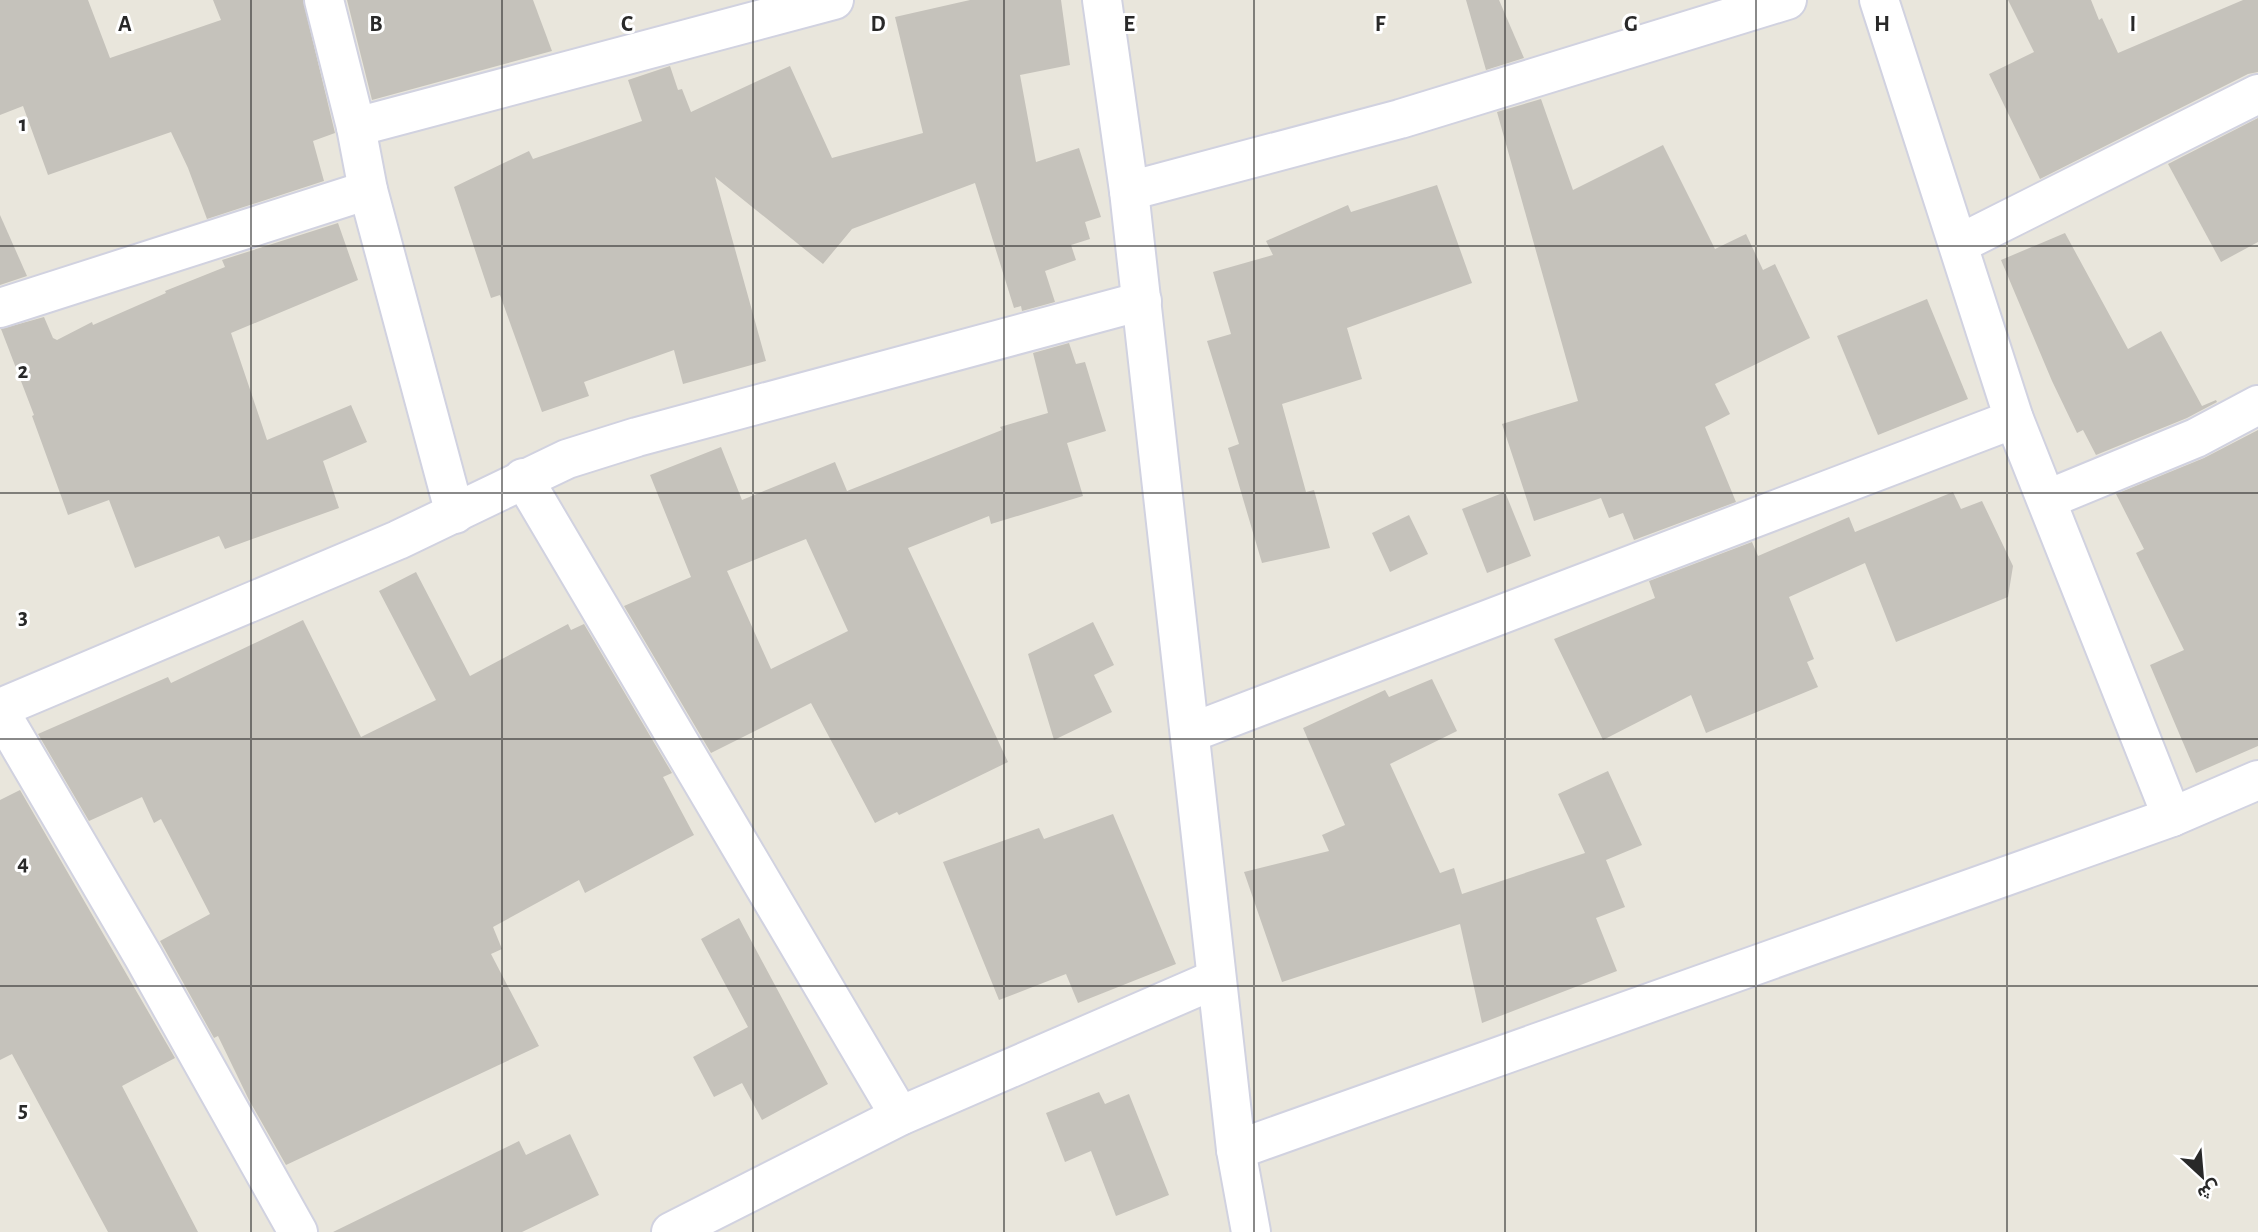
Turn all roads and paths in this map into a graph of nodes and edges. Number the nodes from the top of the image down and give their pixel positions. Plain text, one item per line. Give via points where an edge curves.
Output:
1 (324, 0) edge
2 (834, 0) edge
3 (1102, 0) edge
4 (1787, 0) edge
5 (1879, 0) edge
6 (2258, 94) edge
7 (356, 127) junction
8 (368, 190) junction
9 (1129, 191) junction
10 (1959, 244) junction
11 (1142, 302) junction
12 (0, 308) edge
13 (2258, 405) edge
14 (2014, 419) junction
15 (523, 478) junction
16 (2048, 499) junction
17 (455, 514) junction
18 (0, 710) edge
19 (1190, 733) junction
20 (2258, 780) edge
21 (2172, 817) junction
22 (1216, 979) junction
23 (900, 1115) junction
24 (1236, 1150) junction
25 (298, 1232) edge
26 (671, 1232) edge
27 (1251, 1232) edge

1 - 7 street
2 - 7 street
3 - 9 street
4 - 9 street via 1400,119
5 - 10 street
6 - 10 street
7 - 8 street
8 - 12 street
8 - 17 street
9 - 11 street
10 - 14 street
11 - 15 street via 637,437 567,458
11 - 19 street
13 - 16 street via 2196,438
14 - 16 street
14 - 19 street
15 - 17 street
15 - 23 street
16 - 21 street
17 - 18 street
18 - 25 street
19 - 22 street
20 - 21 street
21 - 24 street
22 - 23 street
22 - 24 street
23 - 26 street
24 - 27 street

